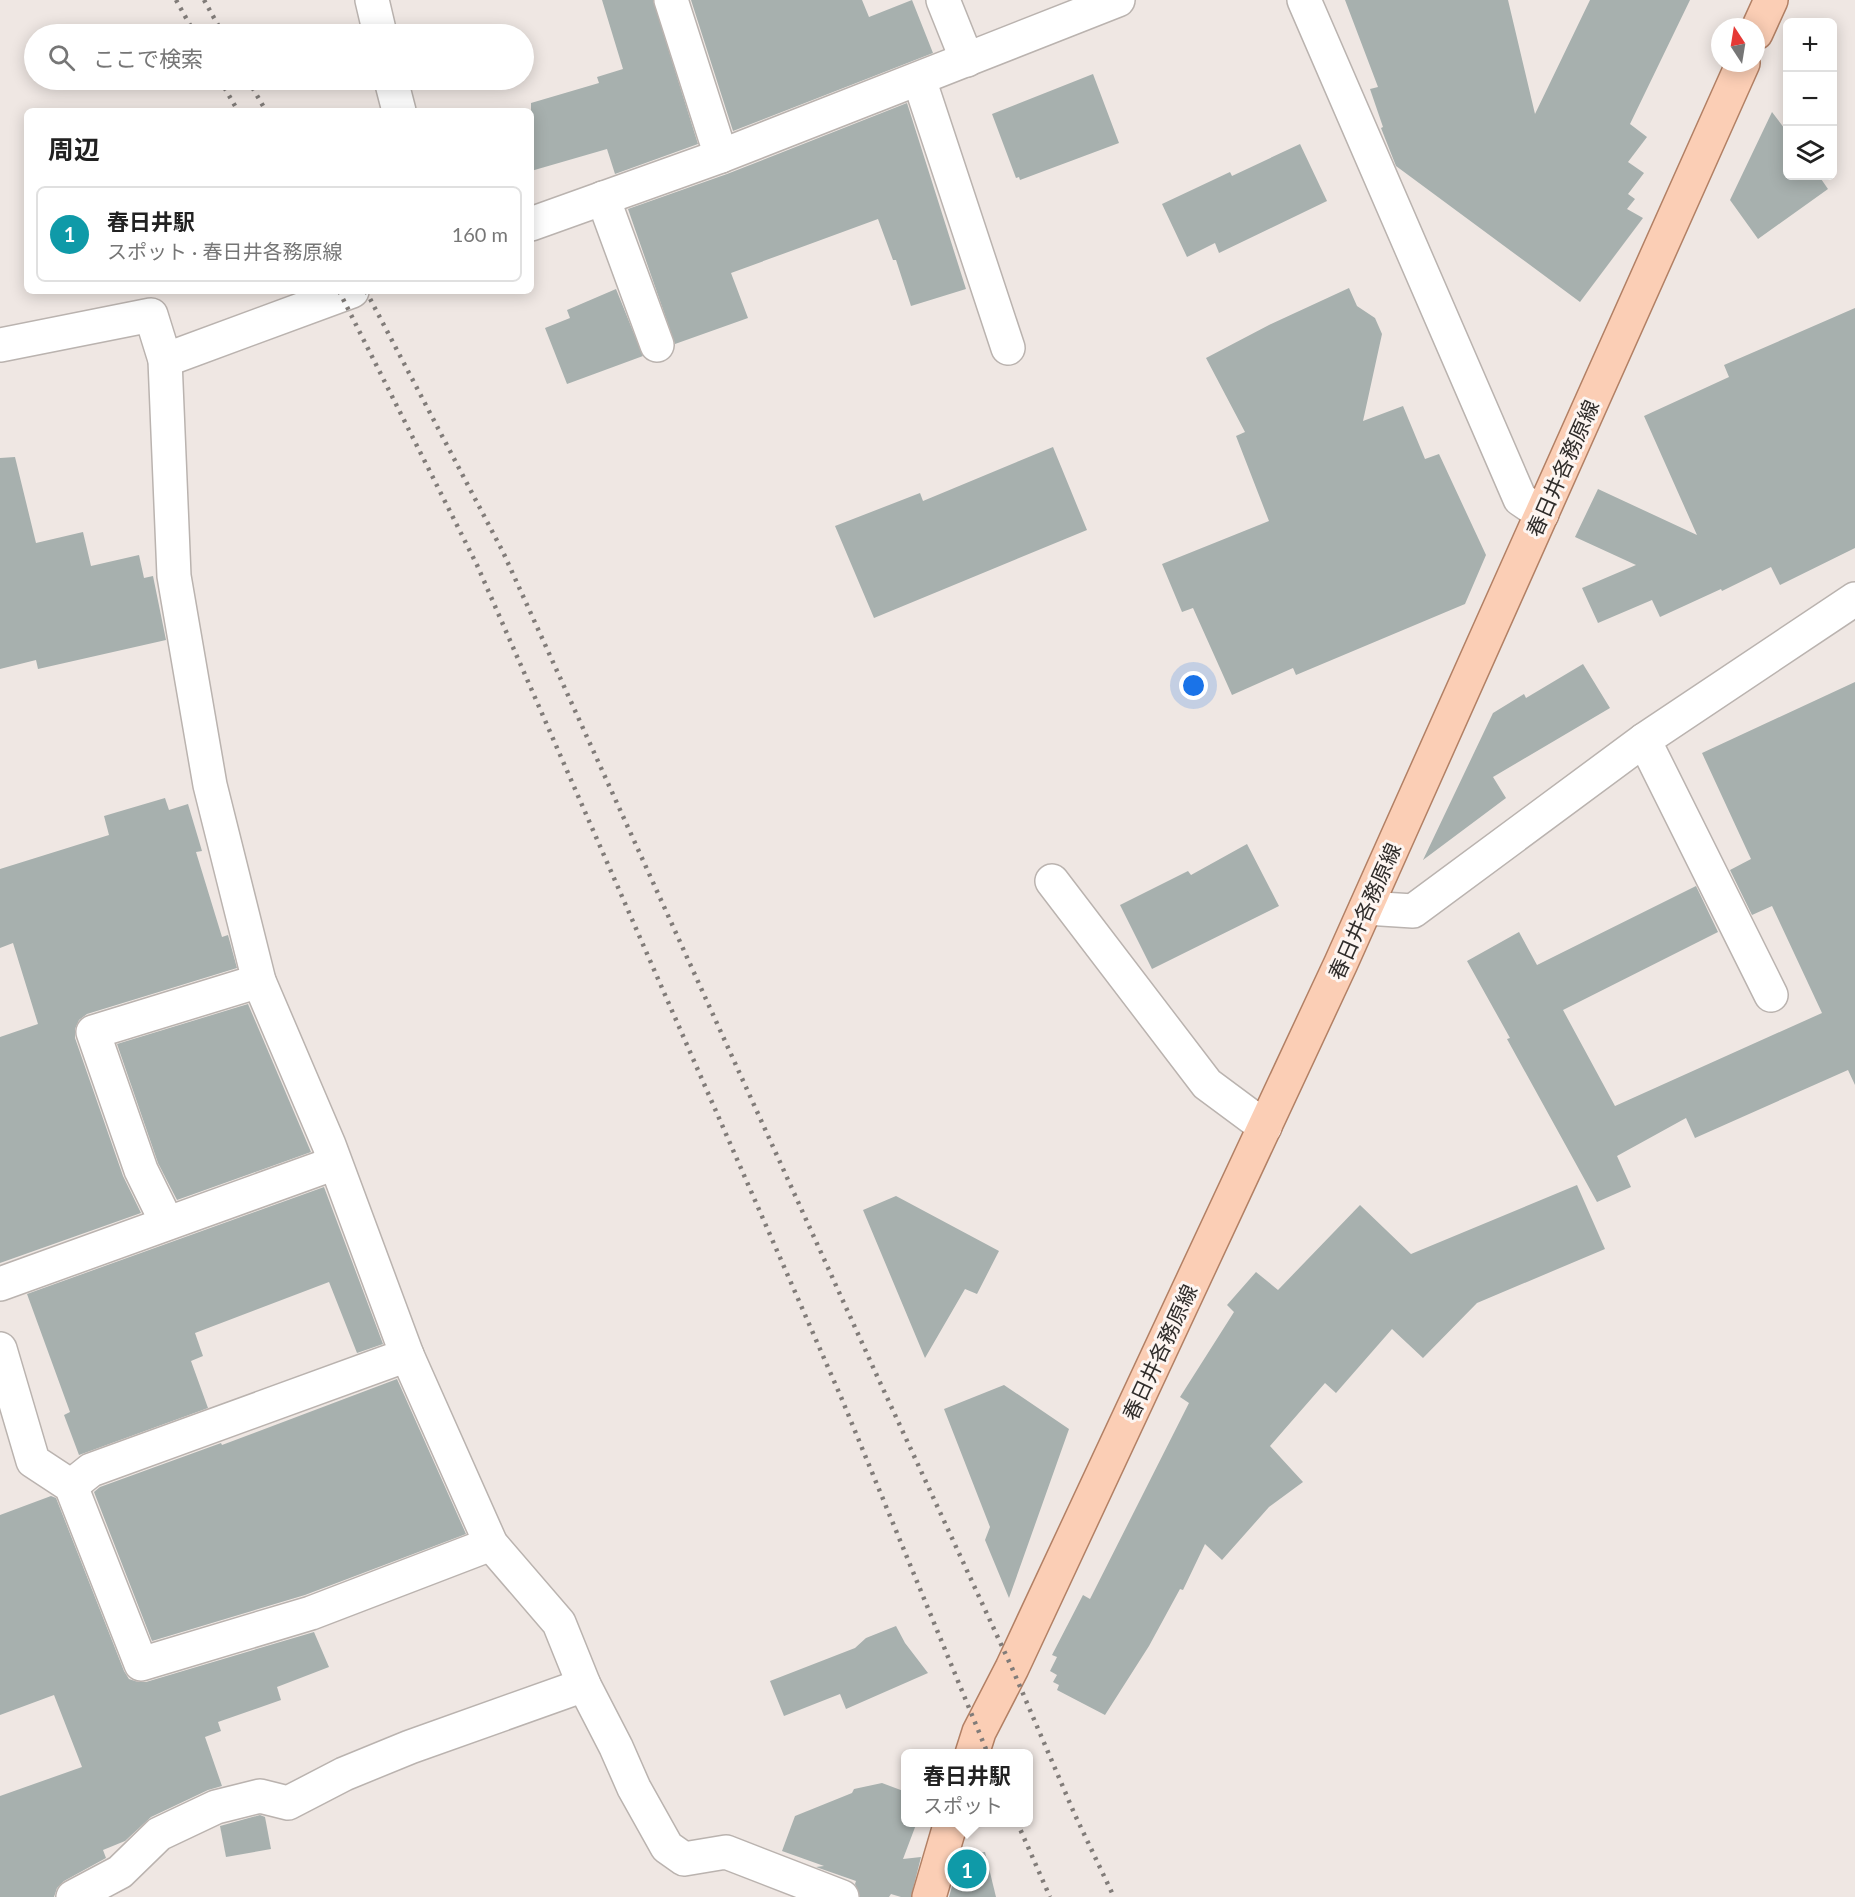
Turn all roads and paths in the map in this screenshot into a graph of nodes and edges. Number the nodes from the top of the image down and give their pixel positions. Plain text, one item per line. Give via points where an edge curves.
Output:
1 (372, 0) edge
2 (671, 0) edge
3 (943, 0) edge
4 (1118, 0) edge
5 (1304, 0) edge
6 (1771, 0) edge
7 (1763, 18) edge
8 (378, 24) edge
9 (967, 60) junction
10 (1739, 72) edge
11 (919, 78) junction
12 (394, 90) edge
13 (398, 108) edge
14 (722, 156) junction
15 (603, 198) junction
16 (534, 223) edge
17 (344, 294) edge
18 (0, 345) edge
19 (657, 345) dead end
20 (1008, 348) dead end
21 (165, 360) junction
22 (1542, 514) junction
23 (1855, 599) edge
24 (1644, 740) junction
25 (1052, 881) dead end
26 (1366, 908) junction
27 (259, 981) junction
28 (1772, 994) dead end
29 (1265, 1127) junction
30 (335, 1163) junction
31 (167, 1223) junction
32 (0, 1284) edge
33 (0, 1349) edge
34 (407, 1355) junction
35 (71, 1486) junction
36 (491, 1544) junction
37 (584, 1685) junction
38 (974, 1749) edge
39 (950, 1827) edge
40 (73, 1897) edge
41 (842, 1897) edge
42 (929, 1897) edge

1 - 8 street
2 - 14 street
3 - 9 street
4 - 9 street
5 - 22 street via 1520,499
6 - 7 main road
9 - 11 street
10 - 22 main road, 春日井各務原線
11 - 14 street
11 - 20 street
12 - 13 street
14 - 15 street
15 - 16 street
15 - 19 street
17 - 21 street
18 - 21 street via 151,315
21 - 27 street via 174,576 210,784
22 - 26 main road, 春日井各務原線
23 - 24 street
24 - 26 street via 1413,911
24 - 28 street
25 - 29 street via 1207,1084
26 - 29 main road, 春日井各務原線
27 - 30 street
27 - 31 street via 93,1032 141,1170
29 - 38 main road, 春日井各務原線
30 - 31 street
30 - 34 street
31 - 32 street
33 - 35 street via 33,1461
34 - 35 street via 91,1470
34 - 36 street
35 - 36 street via 141,1664 311,1613
36 - 37 street via 559,1623
37 - 40 street via 410,1747 288,1803 260,1796 216,1807 159,1834 120,1872
37 - 41 street via 667,1847 684,1859 726,1852
39 - 42 main road

